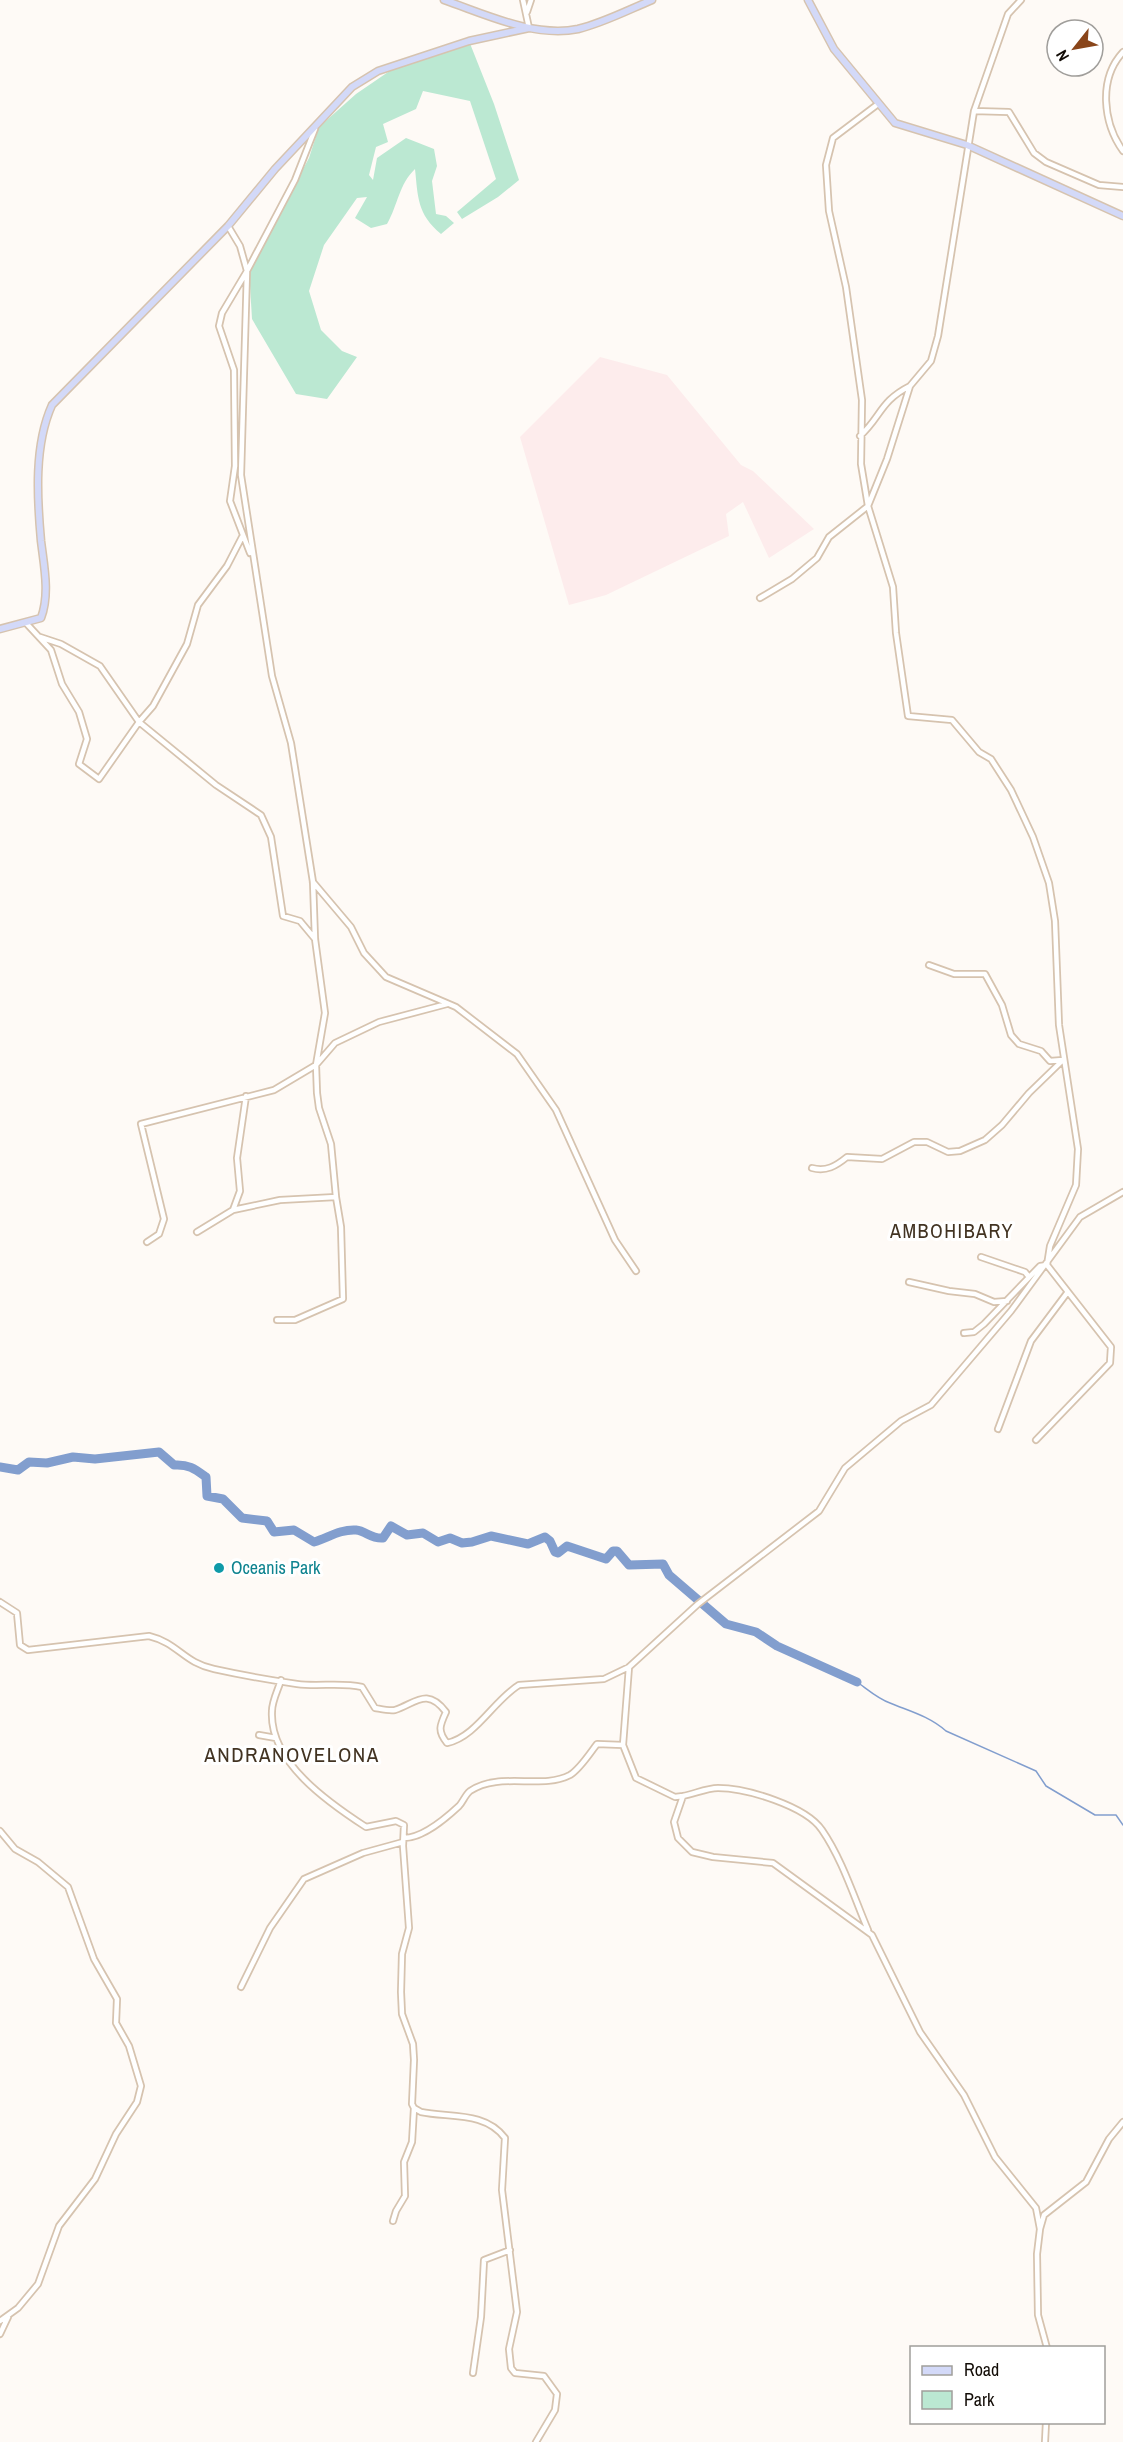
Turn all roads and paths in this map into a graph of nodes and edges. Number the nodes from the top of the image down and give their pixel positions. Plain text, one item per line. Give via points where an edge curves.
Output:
1 (444, 0) edge
2 (523, 0) edge
3 (531, 0) edge
4 (652, 0) edge
5 (808, 0) edge
6 (1021, 0) edge
7 (526, 15) junction
8 (529, 28) junction
9 (1123, 52) edge
10 (878, 104) junction
11 (974, 111) junction
12 (315, 128) junction
13 (967, 145) junction
14 (1123, 151) edge
15 (1123, 188) edge
16 (1123, 216) edge
17 (228, 226) junction
18 (247, 271) junction
19 (910, 386) junction
20 (860, 436) junction
21 (868, 506) junction
22 (242, 537) junction
23 (252, 558) junction
24 (760, 598) dead end
25 (26, 623) junction
26 (0, 628) edge
27 (40, 637) junction
28 (139, 722) junction
29 (313, 882) junction
30 (315, 939) junction
31 (929, 964) dead end
32 (447, 1004) junction
33 (1064, 1060) junction
34 (315, 1065) junction
35 (246, 1096) junction
36 (812, 1168) dead end
37 (1123, 1192) edge
38 (336, 1197) junction
39 (233, 1210) junction
40 (197, 1232) dead end
41 (147, 1242) dead end
42 (981, 1257) dead end
43 (1047, 1265) junction
44 (636, 1271) dead end
45 (1029, 1277) junction
46 (909, 1282) dead end
47 (1067, 1293) junction
48 (1007, 1301) junction
49 (277, 1320) dead end
50 (963, 1333) dead end
51 (998, 1430) dead end
52 (1036, 1440) dead end
53 (0, 1602) edge
54 (629, 1667) junction
55 (281, 1680) junction
56 (259, 1736) dead end
57 (276, 1738) junction
58 (623, 1745) junction
59 (682, 1796) junction
60 (0, 1831) edge
61 (404, 1840) junction
62 (868, 1930) junction
63 (241, 1987) dead end
64 (414, 2108) junction
65 (1123, 2122) edge
66 (393, 2221) dead end
67 (1040, 2229) junction
68 (510, 2250) junction
69 (9, 2314) junction
70 (0, 2321) edge
71 (0, 2334) edge
72 (1046, 2346) edge
73 (473, 2373) dead end
74 (1046, 2424) edge
75 (536, 2442) edge
76 (1045, 2442) edge

1 - 8 street
2 - 7 street
3 - 7 street
4 - 8 street via 578,29
5 - 10 street via 834,49
6 - 11 street via 1008,14
7 - 8 street
8 - 12 street via 469,41 378,71 352,87
9 - 14 street via 1112,65 1104,108
10 - 13 street via 895,123
10 - 20 street via 833,138 826,165 829,211 846,287 862,400
11 - 13 street
11 - 15 street via 1009,112 1034,153 1046,162 1099,185
12 - 17 street
12 - 18 street via 295,180
13 - 16 street
13 - 19 street via 938,336 931,361
17 - 18 street via 240,246
17 - 25 street via 52,405 42,425 38,505 45,606 41,618
18 - 22 street via 222,313 219,327 234,370 235,466 230,501
18 - 23 street via 241,475
19 - 20 street via 895,393
19 - 21 street
20 - 21 street
21 - 24 street via 829,537 817,558
21 - 33 street via 893,587 908,716 952,720 979,753 991,759 1034,837 1050,883 1056,921
22 - 23 street
22 - 28 street via 227,566 198,605 188,644 153,706
23 - 29 street via 272,676 291,743
25 - 26 street
25 - 27 street
27 - 28 street via 100,666
27 - 28 street via 51,650 62,684 79,712 87,739 79,764 99,779
28 - 30 street via 261,815 271,837 283,916 300,921
29 - 30 street
29 - 32 street via 386,977
30 - 34 street via 325,1013
31 - 33 street via 954,974 985,974 1002,1005 1011,1035 1019,1044 1041,1051 1050,1061
32 - 34 street via 379,1022 335,1043
32 - 44 street via 517,1054 556,1110 615,1240
33 - 36 street via 985,1140 960,1151 948,1152 927,1142 914,1142 882,1159 847,1157 834,1167
33 - 43 street via 1078,1149 1076,1185 1050,1246
34 - 35 street via 274,1090
34 - 38 street via 319,1108 331,1144
35 - 39 street via 237,1158 240,1191
35 - 41 street via 141,1124 164,1219 159,1234
37 - 43 street via 1080,1217
38 - 39 street via 280,1200
38 - 49 street via 343,1299 295,1320
39 - 40 street
42 - 45 street via 1025,1272
43 - 45 street via 1040,1266
43 - 47 street
43 - 54 street via 931,1405 901,1421 845,1468 819,1511 704,1599
45 - 48 street
46 - 48 street via 975,1294 994,1302
47 - 51 street via 1031,1341
47 - 52 street via 1111,1347 1110,1363
48 - 50 street via 974,1332
53 - 55 street via 16,1613 20,1645 28,1650 150,1636 167,1640 191,1662
54 - 55 street via 604,1679 519,1685 458,1741 447,1743 440,1735 446,1712 440,1704 424,1698 384,1710 375,1708 362,1687
54 - 58 street
55 - 57 street via 272,1707
56 - 57 street
57 - 61 street via 300,1776 343,1813 369,1828 402,1822
58 - 59 street via 636,1778 675,1797
58 - 61 street via 597,1744 570,1774 554,1779 492,1783 469,1792 427,1830
59 - 62 street via 675,1822 678,1838 692,1852 772,1863 849,1921
59 - 62 street via 716,1788 735,1789 804,1813 822,1828
60 - 69 street via 15,1849 68,1887 86,1940 117,1999 116,2023 129,2046 141,2086 137,2102 116,2134 95,2180 59,2226 38,2284
61 - 63 street via 304,1879 270,1928
61 - 64 street via 409,1928 402,1954 401,1992 402,2014 413,2052
62 - 67 street via 920,2032 964,2095 995,2157 1036,2208
64 - 66 street via 412,2142 404,2162 405,2196
64 - 68 street via 430,2114 474,2118 505,2138 502,2190
65 - 67 street via 1086,2182 1044,2215
67 - 72 street via 1036,2253 1038,2315
68 - 73 street via 484,2260
68 - 75 street via 517,2313 509,2349 511,2368 515,2373 544,2376 557,2394 555,2410
69 - 70 street
69 - 71 street
74 - 76 street

